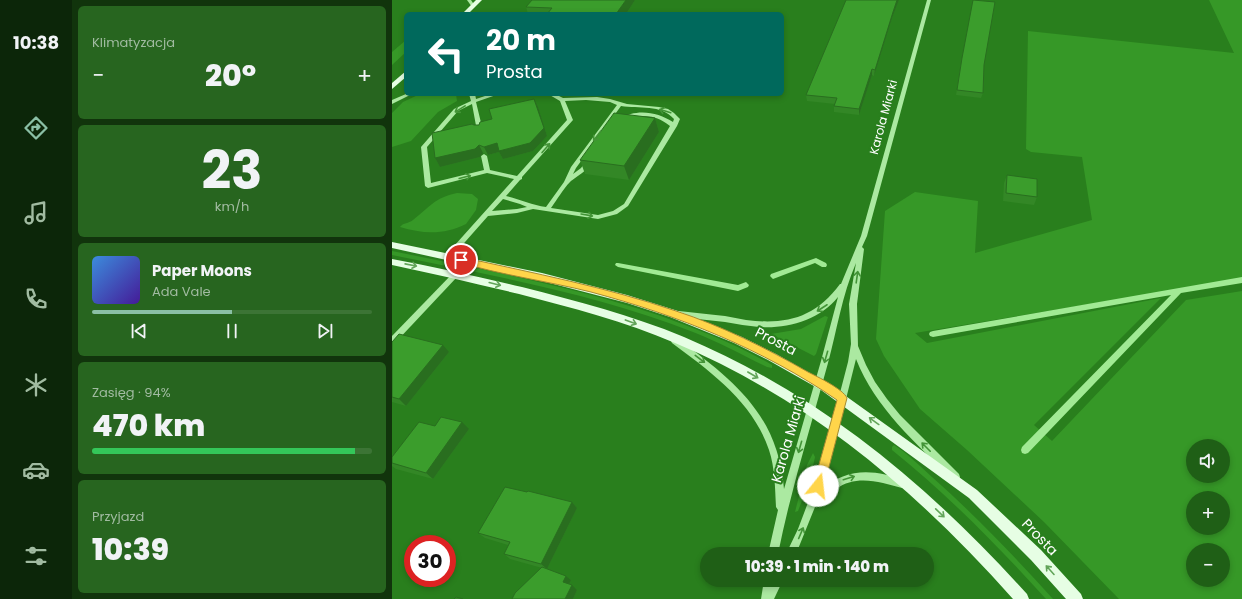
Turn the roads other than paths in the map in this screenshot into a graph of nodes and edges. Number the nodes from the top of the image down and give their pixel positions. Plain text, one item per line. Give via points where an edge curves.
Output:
1 (469, 0) edge
2 (479, 0) edge
3 (928, 0) edge
4 (473, 6) junction
5 (467, 12) edge
6 (404, 75) edge
7 (392, 87) edge
8 (405, 96) edge
9 (473, 96) edge
10 (490, 96) edge
11 (555, 96) edge
12 (562, 100) junction
13 (474, 101) junction
14 (392, 102) edge
15 (620, 104) junction
16 (616, 124) edge
17 (674, 126) junction
18 (480, 131) edge
19 (484, 156) edge
20 (592, 156) edge
21 (487, 171) junction
22 (520, 178) junction
23 (567, 182) junction
24 (502, 197) junction
25 (533, 206) junction
26 (548, 208) junction
27 (487, 214) junction
28 (862, 241) junction
29 (392, 245) edge
30 (448, 257) junction
31 (392, 262) edge
32 (455, 275) junction
33 (846, 278) junction
34 (674, 314) junction
35 (668, 336) junction
36 (392, 341) edge
37 (854, 344) junction
38 (818, 383) junction
39 (842, 398) junction
40 (811, 410) junction
41 (835, 426) junction
42 (912, 487) junction
43 (973, 494) junction
44 (810, 512) junction
45 (781, 515) junction
46 (774, 547) edge
47 (794, 547) edge
48 (768, 587) edge
49 (775, 587) edge
50 (766, 599) edge
51 (769, 599) edge
52 (1022, 599) edge
53 (1076, 599) edge

1 - 4 street
2 - 4 main road
3 - 28 street, Karola Miarki
4 - 5 main road
6 - 7 main road
8 - 14 street
9 - 13 street
10 - 13 street
11 - 12 street
12 - 15 street via 594,98
22 -> 12 street via 570,120
13 - 18 street
13 -> 21 street via 456,110 424,147 428,186
17 -> 15 street via 677,119 668,111
15 -> 23 street via 573,168
16 - 17 street via 629,116 646,114 662,117
26 -> 17 street via 598,217 619,211 626,205
19 - 21 street
20 - 23 street via 583,169
21 - 22 street
22 - 24 street
23 - 26 street
24 - 25 street
24 - 27 street
25 - 26 street
25 - 27 street via 517,211
27 - 30 street
28 - 33 street, Karola Miarki
37 -> 28 street, Karola Miarki via 854,304
29 - 30 main road, Prosta
30 - 34 main road, Prosta via 591,289
31 -> 32 main road
32 -> 35 main road via 595,309
32 - 36 street
33 -> 34 street via 827,305 803,319 788,324 757,325
33 -> 38 street, Karola Miarki
34 - 38 main road, Prosta via 738,340
35 -> 40 main road via 749,373
35 -> 45 street via 711,368 758,416 772,444 777,462
37 - 39 street, Karola Miarki
43 -> 37 street via 884,403 866,374
38 - 39 main road, Prosta
38 - 40 street, Karola Miarki
39 - 41 street, Karola Miarki
43 -> 39 main road, Prosta
40 - 41 main road
40 -> 45 street, Karola Miarki
41 - 42 main road
41 - 44 street, Karola Miarki
44 -> 42 street via 828,489 850,477 872,476
42 -> 52 main road via 980,552
53 -> 43 main road, Prosta via 1036,555
47 -> 44 street, Karola Miarki
45 - 46 street, Karola Miarki
48 - 50 street
49 - 51 street

